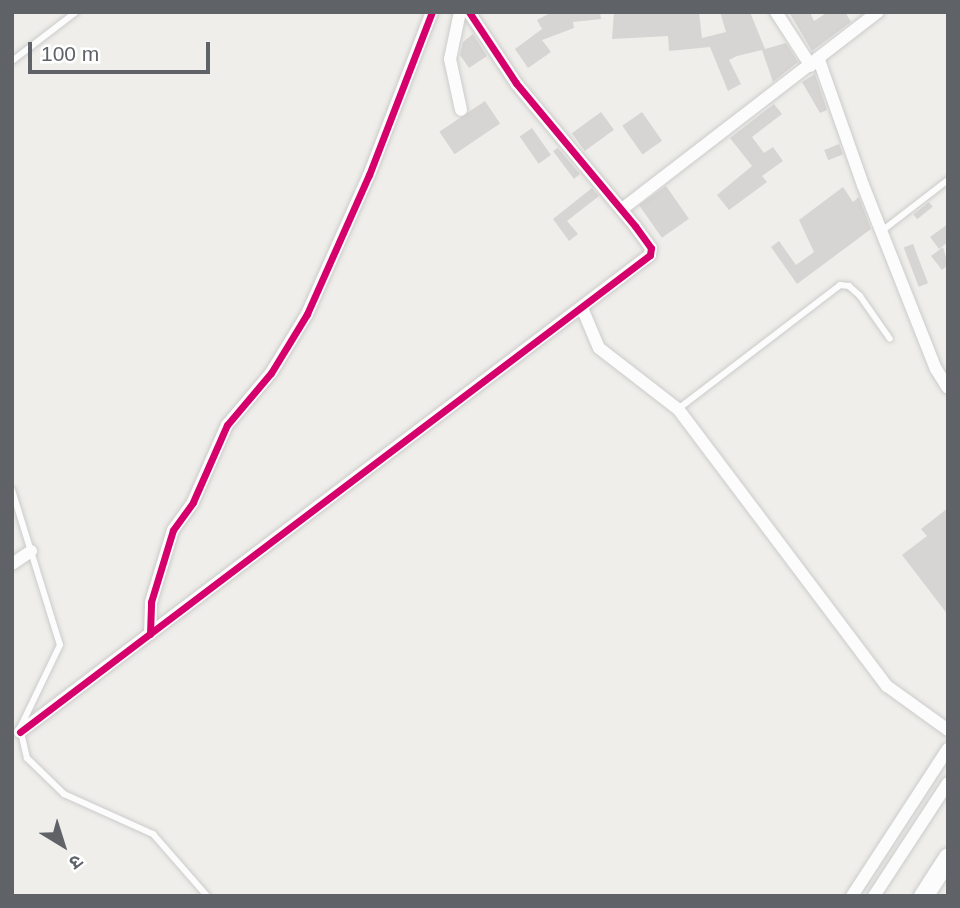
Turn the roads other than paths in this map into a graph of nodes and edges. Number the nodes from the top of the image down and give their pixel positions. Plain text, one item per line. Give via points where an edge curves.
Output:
1 (76, 12) edge
2 (432, 12) edge
3 (460, 12) edge
4 (469, 12) edge
5 (776, 12) edge
6 (878, 12) edge
7 (12, 61) edge
8 (815, 63) junction
9 (461, 110) dead end
10 (948, 180) edge
11 (622, 209) junction
12 (883, 230) junction
13 (582, 308) junction
14 (890, 339) dead end
15 (948, 388) edge
16 (678, 409) junction
17 (12, 490) edge
18 (32, 551) junction
19 (12, 564) edge
20 (150, 634) junction
21 (948, 730) edge
22 (17, 733) edge
23 (948, 749) edge
24 (948, 783) edge
25 (948, 857) edge
26 (207, 896) edge
27 (852, 896) edge
28 (874, 896) edge
29 (923, 896) edge

1 - 7 lane
2 - 20 street via 369,175 307,314 271,373 227,425 193,502 173,530 151,602
3 - 9 street via 450,59
4 - 11 street via 516,83
5 - 8 street
6 - 8 street
8 - 11 street
8 - 12 street
10 - 12 lane
11 - 13 street via 652,253
12 - 15 street via 936,369
13 - 16 street via 604,353
13 - 20 street
14 - 16 lane via 860,296 840,285
16 - 21 street via 874,671 910,706
17 - 18 lane
18 - 19 street
18 - 22 lane via 60,645 50,674
20 - 22 street
22 - 26 lane via 27,758 52,784 153,834
23 - 27 street
24 - 28 street
25 - 29 street

